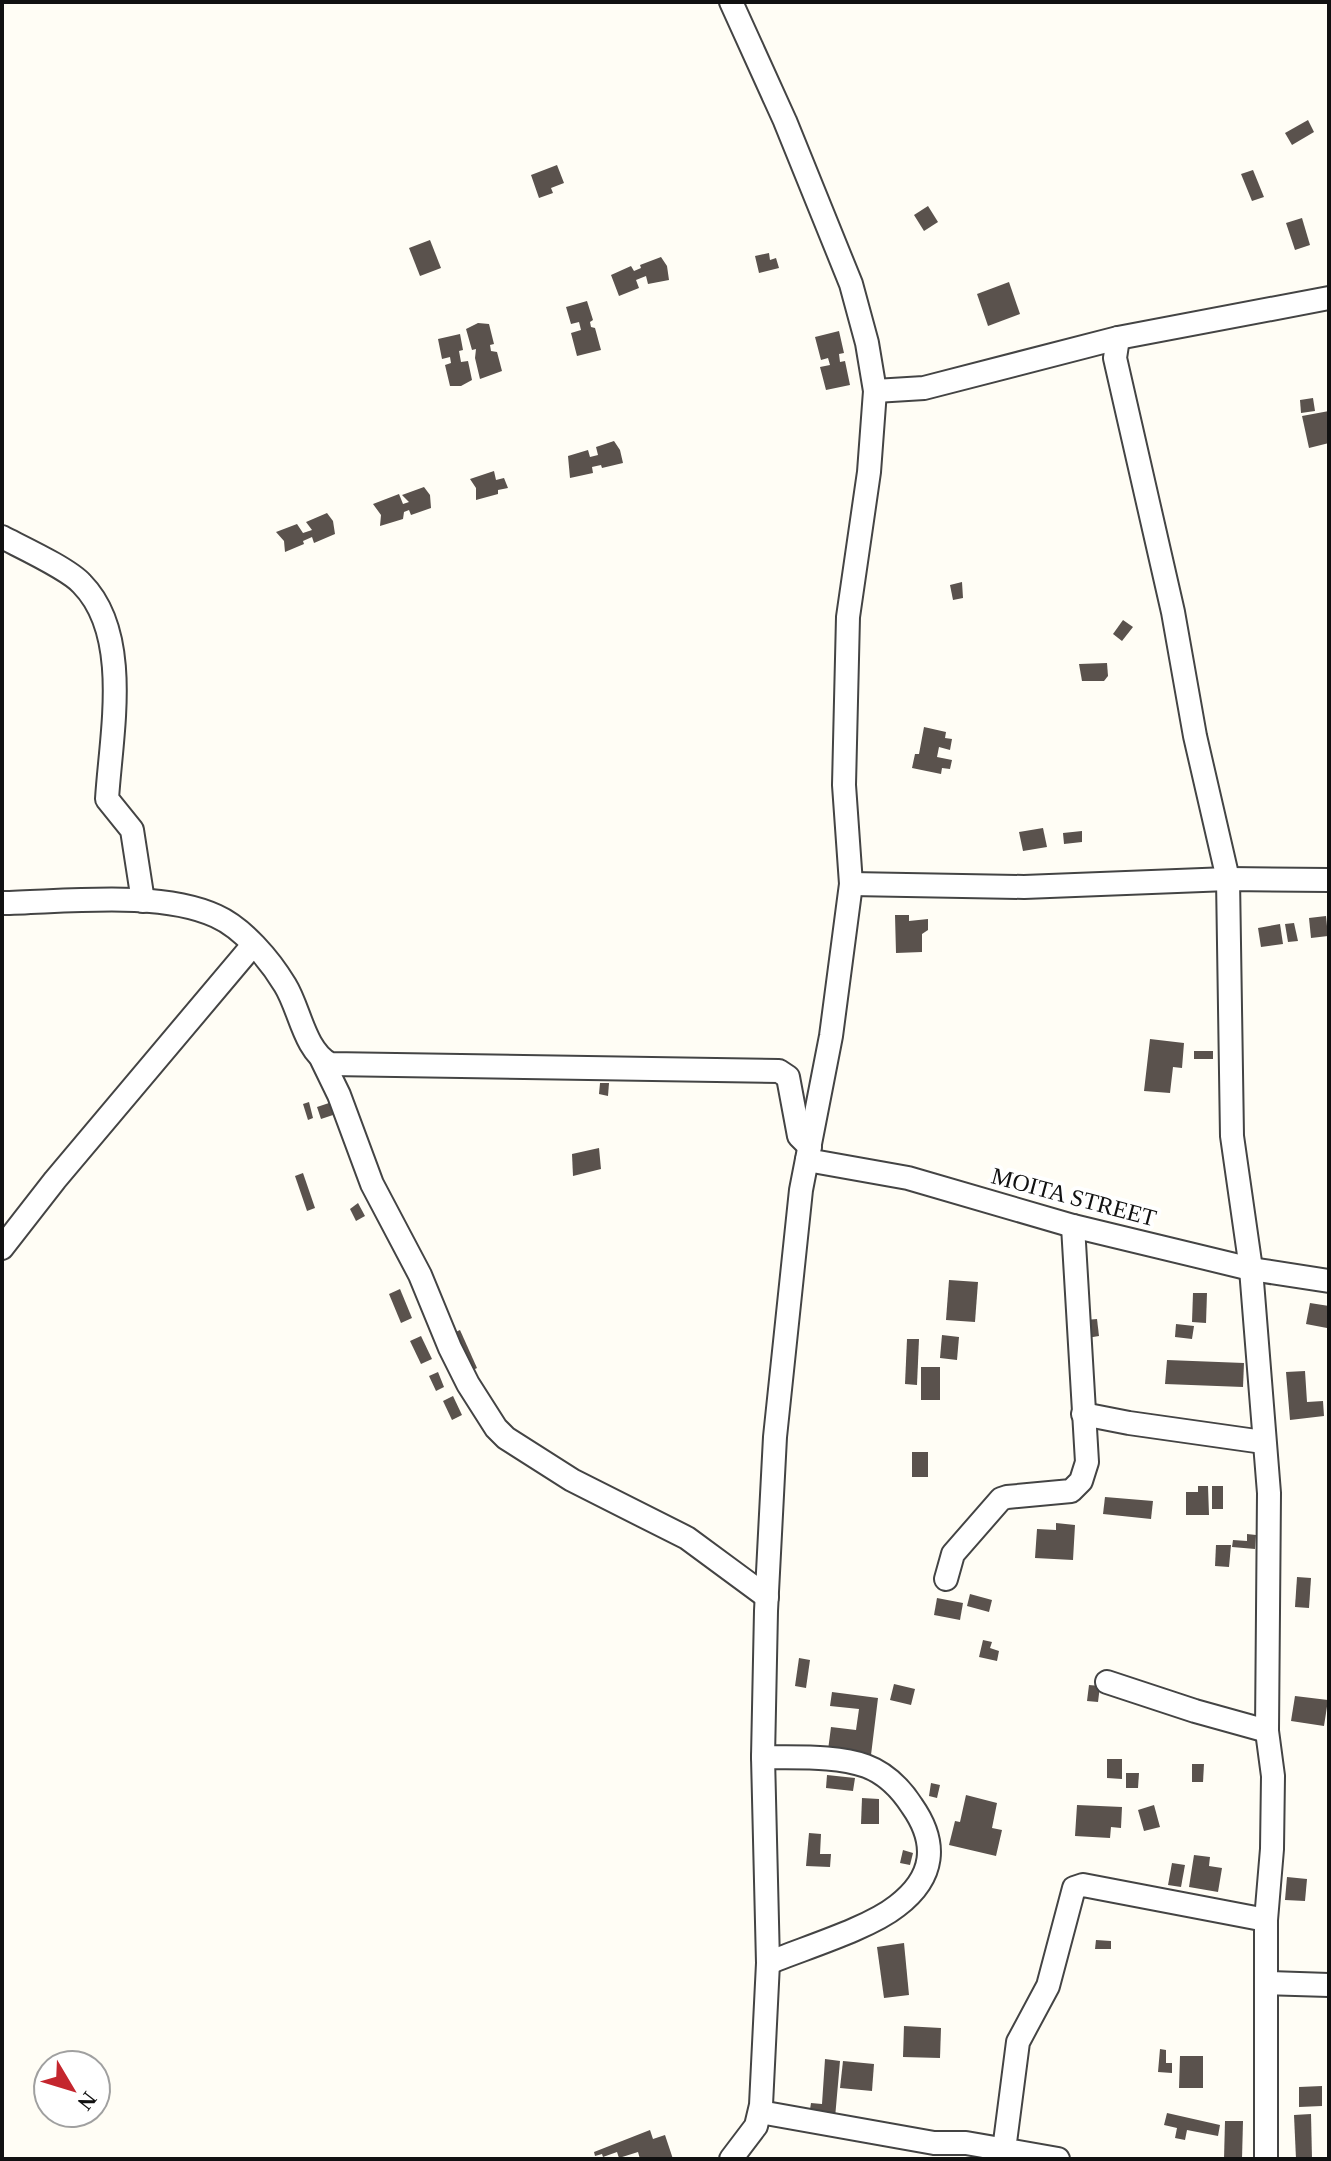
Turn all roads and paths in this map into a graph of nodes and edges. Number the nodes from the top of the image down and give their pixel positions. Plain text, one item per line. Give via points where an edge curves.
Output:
1 (731, 2) edge
2 (1329, 298) edge
3 (1118, 338) junction
4 (875, 391) junction
5 (2, 537) edge
6 (1228, 879) junction
7 (1329, 880) edge
8 (851, 884) junction
9 (143, 901) junction
10 (2, 903) edge
11 (252, 946) junction
12 (322, 1060) junction
13 (808, 1153) junction
14 (1073, 1226) junction
15 (2, 1248) edge
16 (1251, 1269) junction
17 (1329, 1281) edge
18 (1083, 1414) junction
19 (1263, 1442) junction
20 (946, 1579) dead end
21 (767, 1597) junction
22 (1107, 1682) dead end
23 (1267, 1731) junction
24 (763, 1757) junction
25 (1266, 1920) junction
26 (768, 1963) junction
27 (1266, 1983) junction
28 (1329, 1985) edge
29 (758, 2119) junction
30 (1004, 2150) junction
31 (731, 2159) edge
32 (750, 2159) edge
33 (1058, 2159) edge
34 (1266, 2159) edge

1 - 4 street via 851,284
2 - 3 street
3 - 4 street via 924,388
3 - 6 street via 1115,358
4 - 8 street via 848,617 844,785
5 - 9 street via 81,582 105,621 114,689 107,799 132,830
6 - 7 street
6 - 8 street via 1024,887
6 - 16 street via 1232,1136
8 - 13 street via 831,1036
9 - 10 street
9 - 11 street via 192,907 218,917
11 - 12 street via 292,997
11 - 15 street
12 - 13 street via 771,1070 788,1077 799,1136
12 - 21 street via 372,1184 468,1384 496,1428 572,1480 687,1538
13 - 14 street, MOITA STREET
13 - 21 street via 775,1437
14 - 16 street, MOITA STREET
14 - 18 street
16 - 17 street, MOITA STREET
16 - 19 street
18 - 19 street
18 - 20 street via 1087,1462 1076,1488 1001,1499 953,1554
19 - 23 street via 1269,1493
21 - 24 street
22 - 23 street
23 - 25 street via 1273,1776
24 - 26 street
24 - 26 street via 840,1760 886,1777 925,1824 930,1855 917,1886 897,1907
25 - 27 street
25 - 30 street via 1083,1885 1074,1888 1048,1986 1018,2042
26 - 29 street
27 - 28 street
27 - 34 street
29 - 30 street
29 - 31 street
29 - 32 street
30 - 33 street

